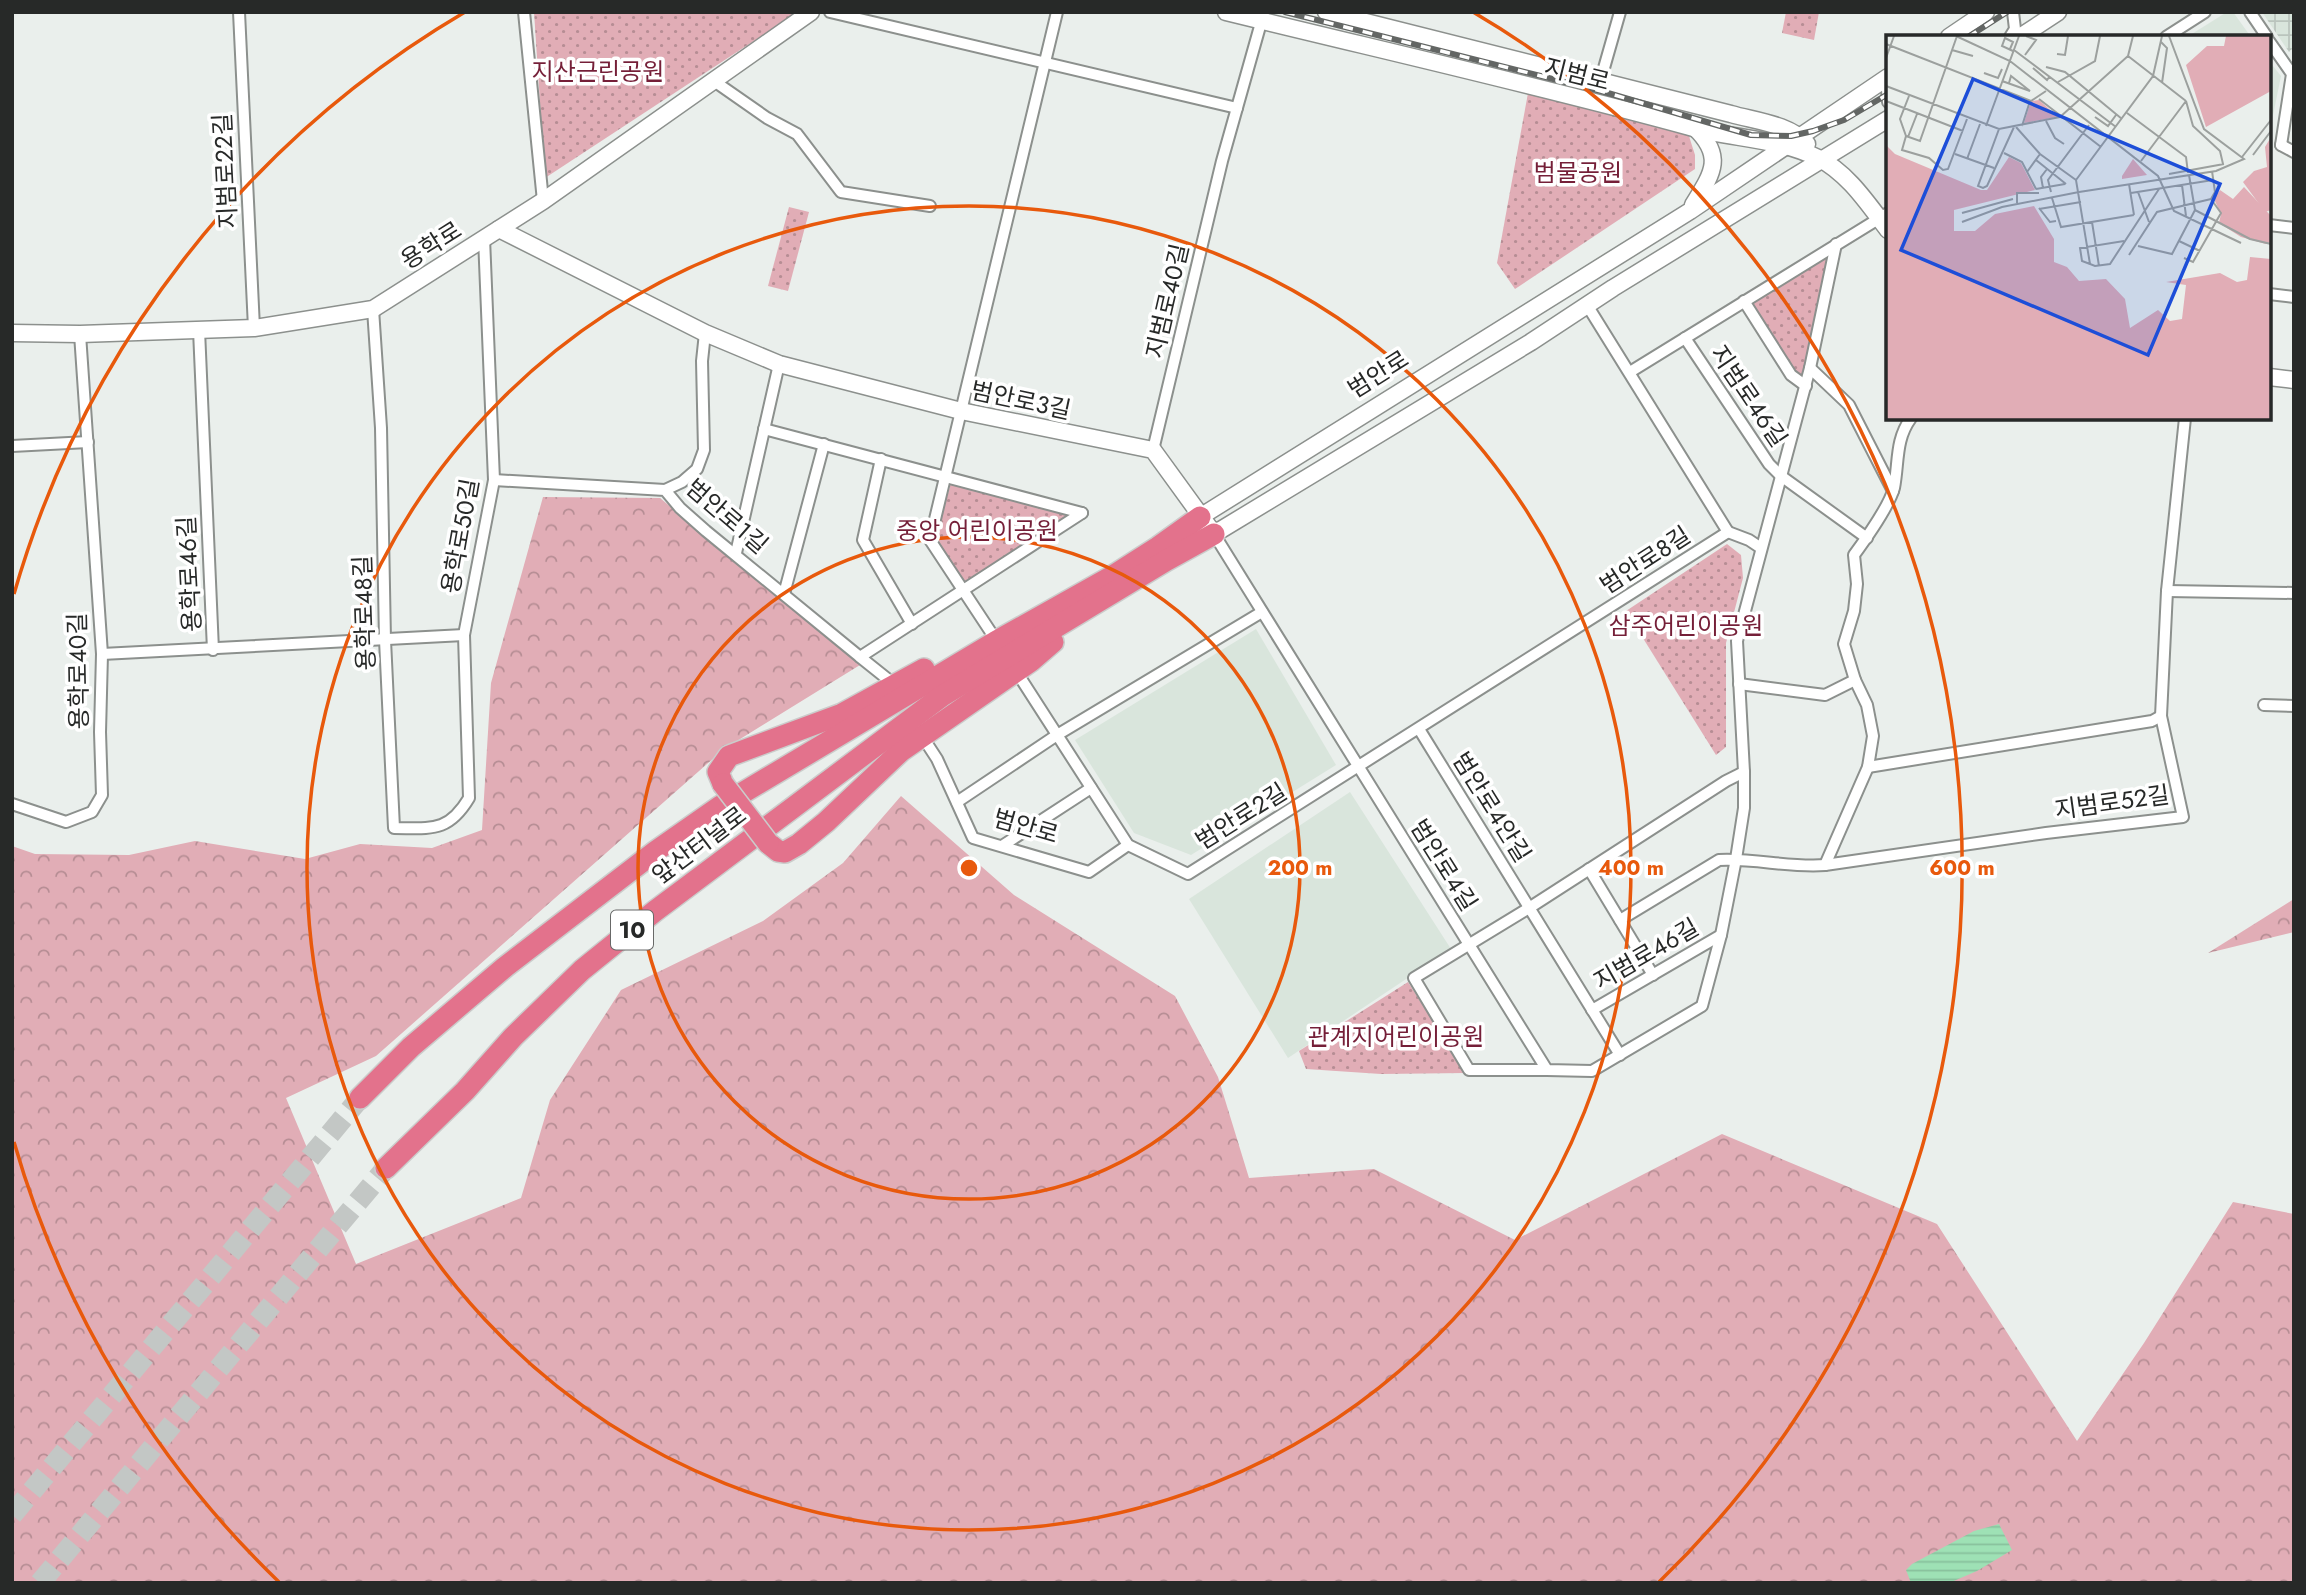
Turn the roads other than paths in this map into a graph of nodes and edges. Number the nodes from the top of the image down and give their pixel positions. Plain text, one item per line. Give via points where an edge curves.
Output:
1 (239, 12) edge
2 (524, 12) edge
3 (811, 12) edge
4 (830, 12) edge
5 (1057, 12) edge
6 (1226, 12) edge
7 (1326, 12) edge
8 (1620, 12) edge
9 (1986, 12) edge
10 (2013, 12) edge
11 (2059, 12) edge
12 (2205, 12) edge
13 (2250, 12) edge
14 (1263, 17) edge
15 (1952, 35) edge
16 (2011, 35) edge
17 (2025, 35) edge
18 (2169, 35) edge
19 (2265, 35) edge
20 (2271, 43) edge
21 (1043, 64) junction
22 (1886, 78) edge
23 (715, 81) junction
24 (1600, 82) junction
25 (1236, 112) junction
26 (1886, 120) edge
27 (1695, 128) junction
28 (1794, 141) junction
29 (2281, 145) junction
30 (2271, 151) edge
31 (2294, 152) edge
32 (1820, 159) junction
33 (543, 201) junction
34 (930, 206) dead end
35 (1690, 211) junction
36 (1885, 220) edge
37 (2271, 225) edge
38 (2294, 228) edge
39 (499, 229) junction
40 (484, 238) junction
41 (1836, 244) junction
42 (2271, 295) edge
43 (2294, 297) edge
44 (1744, 301) junction
45 (1587, 305) junction
46 (373, 309) junction
47 (254, 328) junction
48 (199, 330) junction
49 (12, 333) edge
50 (705, 333) junction
51 (80, 334) junction
52 (1685, 338) junction
53 (779, 364) junction
54 (1810, 368) junction
55 (1629, 372) junction
56 (2271, 377) edge
57 (2294, 380) edge
58 (1806, 386) junction
59 (961, 411) junction
60 (1910, 420) edge
61 (2185, 420) edge
62 (764, 429) junction
63 (88, 442) junction
64 (824, 444) junction
65 (12, 446) edge
66 (1153, 450) junction
67 (881, 459) junction
68 (946, 476) junction
69 (1781, 476) junction
70 (494, 480) junction
71 (665, 490) junction
72 (1893, 491) junction
73 (1200, 517) junction
74 (1728, 532) junction
75 (1214, 534) junction
76 (1867, 538) junction
77 (1761, 548) junction
78 (736, 553) junction
79 (1111, 576) junction
80 (2168, 591) junction
81 (963, 592) junction
82 (2294, 593) edge
83 (784, 594) junction
84 (1101, 600) junction
85 (1262, 612) junction
86 (912, 624) junction
87 (992, 634) junction
88 (464, 635) junction
89 (385, 640) junction
90 (213, 650) junction
91 (102, 654) junction
92 (860, 657) junction
93 (1016, 671) junction
94 (1855, 680) junction
95 (1739, 684) junction
96 (895, 685) junction
97 (2264, 705) dead end
98 (890, 706) joint
99 (2294, 706) edge
100 (2161, 716) junction
101 (1419, 729) junction
102 (1057, 735) junction
103 (922, 736) junction
104 (1868, 767) junction
105 (1358, 768) junction
106 (1744, 772) junction
107 (1091, 788) junction
108 (469, 798) joint
109 (957, 802) junction
110 (12, 804) edge
111 (1128, 845) junction
112 (1002, 846) junction
113 (1736, 859) junction
114 (1825, 865) junction
115 (1589, 869) junction
116 (1529, 908) junction
117 (1620, 920) junction
118 (1721, 935) junction
119 (1468, 944) junction
120 (1653, 975) junction
121 (1592, 1010) junction
122 (1620, 1055) junction
123 (1547, 1070) junction
124 (360, 1098) tunnel mouth
125 (386, 1168) tunnel mouth

1 - 47 street, 지범로22길
2 - 33 street
3 - 23 main road, 용학로
4 - 21 street
5 - 21 street
6 - 14 main road, 지범로
7 - 24 main road
8 - 24 street
9 - 15 main road
10 - 16 street
11 - 17 main road
12 - 18 street
13 - 19 street
14 - 25 street
14 - 27 main road, 지범로
20 - 29 street via 2292,74
21 - 25 street
21 - 59 street
22 - 28 main road, 범안로 / 10
23 - 33 main road, 용학로
23 - 34 street via 797,134 841,192
24 - 28 main road via 1789,130
25 - 66 street, 지범로40길
26 - 32 main road
27 - 28 main road, 지범로
27 - 35 main road via 1709,142 1713,159 1711,175
28 - 32 main road
28 - 35 main road, 범안로 / 10
29 - 30 street
29 - 31 street
32 - 36 main road via 1845,177
32 - 45 main road, 10
33 - 39 main road, 용학로
35 - 73 main road, 범안로 / 10
36 - 41 street, 지범로46길
37 - 38 street
39 - 40 main road, 용학로
39 - 50 main road, 범안로3길
40 - 46 main road, 용학로
40 - 70 street, 용학로50길
41 - 44 street, 지범로46길
41 - 54 street, 지범로46길
42 - 43 street
44 - 52 street, 지범로46길
44 - 58 street, 지범로46길 via 1791,375
45 - 55 street, 범안로8길
45 - 75 main road, 10
46 - 47 main road, 용학로
46 - 89 street, 용학로48길
47 - 48 main road, 용학로
48 - 51 main road, 용학로
48 - 90 street, 용학로46길
49 - 51 main road, 용학로
50 - 53 main road, 범안로3길
50 - 71 street via 704,450 697,469
51 - 63 street, 용학로40길
52 - 55 street, 지범로46길
52 - 69 street, 지범로46길
53 - 59 main road, 범안로3길
53 - 62 street
54 - 58 street, 지범로46길
54 - 72 street via 1849,405
55 - 74 street, 범안로8길
56 - 57 main road
58 - 69 street, 지범로46길
59 - 66 main road, 범안로3길
59 - 68 street
60 - 72 street via 1902,431
61 - 80 street, 지범로52길
62 - 64 street
62 - 78 street
63 - 65 street
63 - 91 street, 용학로40길
64 - 67 street
64 - 83 street
66 - 73 main road
67 - 68 street
67 - 86 street via 863,540
68 - 81 street via 930,540
68 - 81 street via 1082,513
69 - 76 street, 지범로46길
69 - 77 street, 지범로46길
70 - 71 street, 범안로1길
70 - 88 street, 용학로50길
71 - 78 street, 범안로1길 via 680,508
72 - 76 street
73 - 75 main road
73 - 79 highway, 범안로 / 10
74 - 77 street
74 - 101 street, 범안로8길
75 - 84 highway, 10
75 - 85 street, 범안로4길
76 - 94 street via 1854,555 1854,611 1844,644
77 - 95 street, 지범로46길 via 1737,641
78 - 83 street, 범안로1길
79 - 87 highway
79 - 98 highway, 범안로 / 10
80 - 82 street
80 - 100 street, 지범로52길
81 - 86 street
81 - 87 street
83 - 92 street, 범안로1길
84 - 93 highway
84 - 125 highway, 앞산터널로 / 10 via 942,696 655,911 582,970
85 - 102 street
85 - 105 street, 범안로4길
86 - 92 street
87 - 96 highway
88 - 89 street, 용학로46길
88 - 108 street, 용학로50길
89 - 90 street, 용학로46길
89 - 108 street, 용학로48길 via 394,828 448,824
90 - 91 street
91 - 110 street, 용학로40길 via 102,795 92,812 66,822
92 - 96 street, 범안로1길
93 - 102 street
93 - 103 highway
94 - 95 street via 1825,695
94 - 104 street via 1867,705 1873,736
95 - 106 street, 지범로46길
96 - 103 highway, bridge via 842,714 729,756 718,772 723,784 768,843 785,852 826,822
97 - 99 street
98 - 124 highway, 앞산터널로 / 10 via 719,807 626,872 505,967 411,1047
100 - 104 street
100 - 114 street, 지범로52길 via 2183,817
101 - 105 street, 범안로8길
101 - 116 street, 범안로4안길
102 - 107 street
102 - 109 street
103 - 109 street, 범안로
104 - 114 street
105 - 111 street, 범안로2길 via 1188,874
105 - 119 street, 범안로4길
106 - 113 street, 지범로46길
106 - 115 street
107 - 111 street
107 - 112 street
109 - 112 street, 범안로 via 973,838
111 - 112 street, 범안로 via 1089,872
113 - 114 street, 지범로52길
113 - 117 street, 지범로46길 via 1719,860
113 - 118 street, 지범로46길
115 - 116 street
115 - 117 street
116 - 119 street
116 - 121 street, 범안로4안길
117 - 120 street
118 - 120 street, 지범로46길
118 - 122 street, 지범로46길 via 1702,1006
119 - 123 street, 범안로4길
119 - 123 street via 1414,978 1469,1070
120 - 121 street, 지범로46길
121 - 122 street, 범안로4안길
122 - 123 street via 1592,1071

